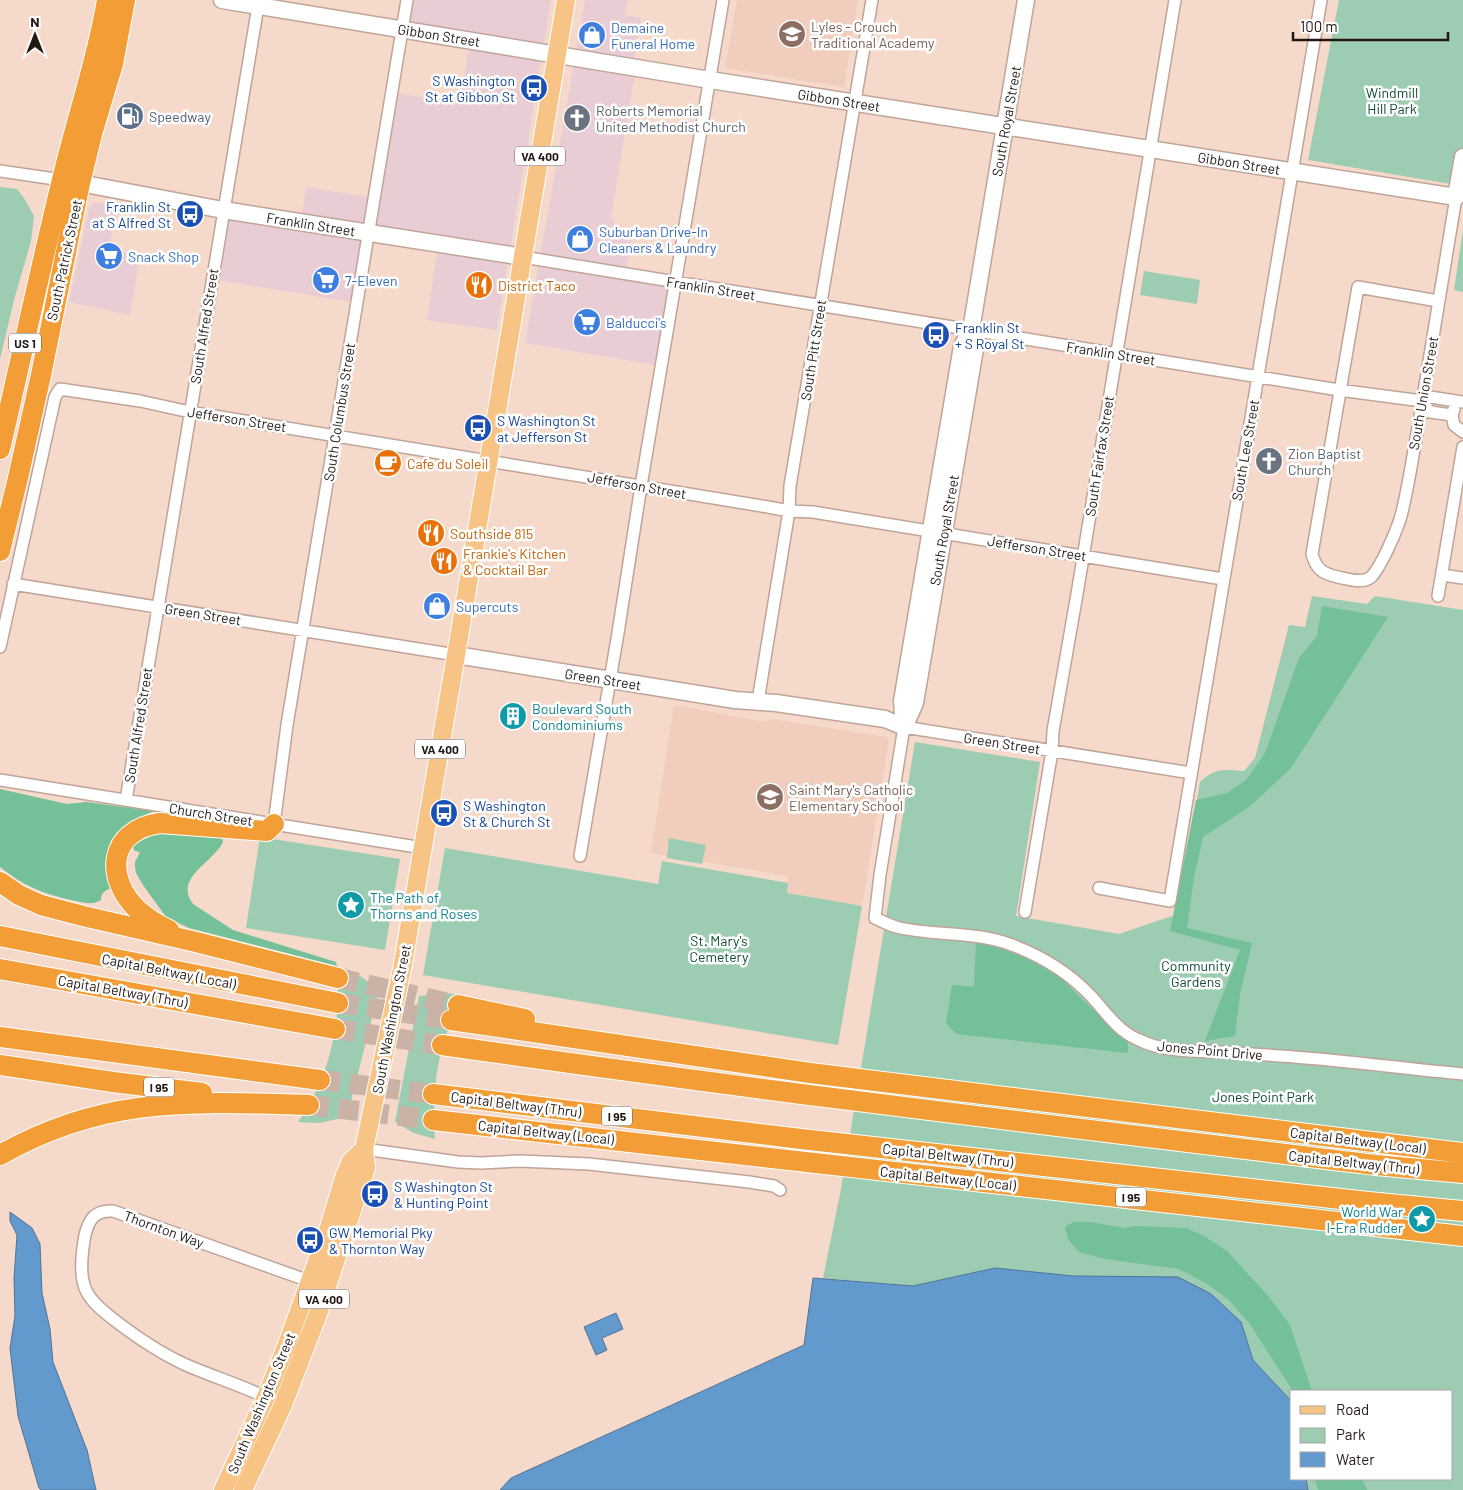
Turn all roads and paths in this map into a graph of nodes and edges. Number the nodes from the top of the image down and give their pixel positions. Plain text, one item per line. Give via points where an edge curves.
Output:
1 (107, 0) edge
2 (125, 0) edge
3 (222, 0) edge
4 (407, 0) edge
5 (566, 0) edge
6 (723, 0) edge
7 (872, 0) edge
8 (1026, 0) edge
9 (1175, 0) edge
10 (1321, 0) edge
11 (259, 3) edge
12 (402, 30) junction
13 (557, 54) junction
14 (710, 80) junction
15 (855, 103) junction
16 (1005, 126) junction
17 (1150, 149) junction
18 (1463, 157) edge
19 (0, 171) edge
20 (1293, 172) junction
21 (71, 182) junction
22 (1456, 197) junction
23 (223, 210) junction
24 (368, 233) junction
25 (523, 258) junction
26 (676, 282) junction
27 (1438, 300) junction
28 (820, 305) junction
29 (971, 330) junction
30 (1116, 354) junction
31 (1258, 376) junction
32 (1339, 390) junction
33 (1422, 401) junction
34 (1463, 403) edge
35 (190, 412) junction
36 (1452, 415) junction
37 (1463, 432) edge
38 (335, 435) junction
39 (1463, 448) edge
40 (0, 449) edge
41 (489, 460) junction
42 (641, 486) junction
43 (789, 511) junction
44 (937, 532) junction
45 (0, 551) edge
46 (1083, 556) junction
47 (1442, 575) junction
48 (1463, 578) edge
49 (1223, 579) junction
50 (13, 584) junction
51 (1438, 596) dead end
52 (157, 607) junction
53 (302, 630) junction
54 (0, 648) edge
55 (456, 655) junction
56 (610, 680) junction
57 (758, 701) junction
58 (904, 727) junction
59 (1052, 751) junction
60 (1191, 774) junction
61 (0, 780) edge
62 (126, 800) junction
63 (274, 824) junction
64 (423, 848) junction
65 (580, 856) dead end
66 (0, 882) edge
67 (1099, 888) dead end
68 (1025, 912) dead end
69 (875, 918) joint
70 (0, 936) edge
71 (196, 942) junction
72 (0, 969) edge
73 (338, 978) tunnel mouth
74 (338, 1003) tunnel mouth
75 (454, 1012) tunnel mouth
76 (335, 1028) tunnel mouth
77 (0, 1037) edge
78 (0, 1043) edge
79 (442, 1045) tunnel mouth
80 (153, 1059) junction
81 (0, 1065) edge
82 (1463, 1074) edge
83 (320, 1080) tunnel mouth
84 (433, 1094) tunnel mouth
85 (433, 1120) tunnel mouth
86 (364, 1149) junction
87 (1463, 1152) edge
88 (0, 1155) edge
89 (1463, 1173) edge
90 (780, 1190) dead end
91 (1463, 1211) edge
92 (1463, 1236) edge
93 (309, 1281) junction
94 (266, 1397) junction
95 (283, 1405) junction
96 (222, 1490) edge
97 (243, 1490) edge

1 - 21 highway, South Patrick Street / US 1 via 90,78 74,131
2 - 21 highway, South Patrick Street / US 1 via 113,64 92,135
3 - 11 street, Gibbon Street
4 - 12 street, South Columbus Street
5 - 13 main road, South Washington Street / VA 400
6 - 14 street
7 - 15 street, South Pitt Street
8 - 16 street, South Royal Street
9 - 17 street, South Fairfax Street
10 - 20 street, South Lee Street
11 - 12 street, Gibbon Street
11 - 23 street, South Alfred Street
12 - 13 street, Gibbon Street
12 - 24 street, South Columbus Street
13 - 14 street, Gibbon Street
13 - 25 main road, South Washington Street / VA 400
14 - 15 street, Gibbon Street
14 - 26 street
15 - 16 street, Gibbon Street
15 - 28 street, South Pitt Street
16 - 17 street, Gibbon Street
16 - 29 street, South Royal Street
17 - 20 street, Gibbon Street
17 - 30 street, South Fairfax Street
18 - 22 street, South Union Street
19 - 21 street, Franklin Street
20 - 22 street, Gibbon Street
20 - 31 street, South Lee Street
21 - 23 street, Franklin Street
21 - 40 highway, South Patrick Street / US 1
21 - 45 highway, South Patrick Street / US 1 via 41,375
22 - 27 street, South Union Street
23 - 24 street, Franklin Street
23 - 35 street, South Alfred Street
24 - 25 street, Franklin Street
24 - 38 street, South Columbus Street
25 - 26 street, Franklin Street
25 - 41 main road, South Washington Street / VA 400
26 - 28 street, Franklin Street
26 - 42 street
27 - 32 street via 1358,287
27 - 33 street, South Union Street
28 - 29 street, Franklin Street
28 - 43 street, South Pitt Street via 790,486
29 - 30 street, Franklin Street
29 - 44 street, South Royal Street via 962,346
30 - 31 street, Franklin Street
30 - 46 street, South Fairfax Street
31 - 32 street, Franklin Street
31 - 49 street, South Lee Street
32 - 33 street, Franklin Street
32 - 33 street, South Union Street via 1312,554 1314,564 1328,575 1366,580 1373,575 1385,554 1400,517
33 - 34 street, Franklin Street via 1430,397
33 - 36 street, Franklin Street via 1430,412
34 - 36 street via 1456,406
35 - 38 street, Jefferson Street
35 - 50 street, Jefferson Street via 60,389 55,397
35 - 52 street, South Alfred Street
36 - 37 street via 1454,425
38 - 41 street, Jefferson Street
38 - 53 street, South Columbus Street
39 - 47 street
41 - 42 street, Jefferson Street
41 - 55 main road, South Washington Street / VA 400
42 - 43 street, Jefferson Street
42 - 56 street
43 - 44 street, Jefferson Street
43 - 57 street, South Pitt Street
44 - 46 street, Jefferson Street
44 - 58 street, South Royal Street via 902,701
46 - 49 street, Jefferson Street
46 - 59 street, South Fairfax Street
47 - 48 street
47 - 51 street
49 - 60 street, South Lee Street
50 - 52 street, Green Street
50 - 54 street
52 - 53 street, Green Street
52 - 62 street, South Alfred Street
53 - 55 street, Green Street
53 - 63 street, South Columbus Street
55 - 56 street, Green Street
55 - 64 main road, South Washington Street / VA 400
56 - 57 street, Green Street
56 - 65 street
57 - 58 street, Green Street via 885,719
58 - 59 street, Green Street
58 - 69 street, South Royal Street
59 - 60 street, Green Street
59 - 68 street, South Fairfax Street
60 - 67 street, South Lee Street via 1170,901
61 - 62 street, Church Street
62 - 63 street, Church Street
63 - 64 street, Church Street
63 - 71 highway via 267,831 154,824 138,828 120,845 117,876 128,898 156,924
64 - 86 main road, South Washington Street / VA 400 via 402,969
66 - 71 highway via 41,904
69 - 82 street, Jones Point Drive via 898,928 981,936 1026,950 1068,976 1123,1031 1154,1046
70 - 74 highway, Capital Beltway (Local)
71 - 73 highway
72 - 76 highway, Capital Beltway (Thru)
75 - 87 highway, Capital Beltway (Local) via 665,1052 810,1074
77 - 80 highway, I 95
78 - 80 highway
79 - 89 highway, Capital Beltway (Thru) via 807,1095 1376,1166
80 - 83 highway, I 95
81 - 88 highway, I 95 via 308,1105 194,1102 119,1110 76,1120
84 - 91 highway, Capital Beltway (Thru) / I 95 via 801,1139
85 - 92 highway, Capital Beltway (Local) / I 95
86 - 90 street via 458,1162 589,1164 757,1183
86 - 93 main road, South Washington Street / VA 400 via 352,1161 345,1175
86 - 95 main road, South Washington Street / VA 400 via 366,1168 346,1233
93 - 94 main road, South Washington Street / VA 400
93 - 94 street, Thornton Way via 113,1211 106,1210 88,1222 82,1272 85,1288 100,1308 154,1348 184,1364
94 - 95 street
94 - 96 main road, South Washington Street / VA 400
95 - 97 main road, South Washington Street / VA 400

